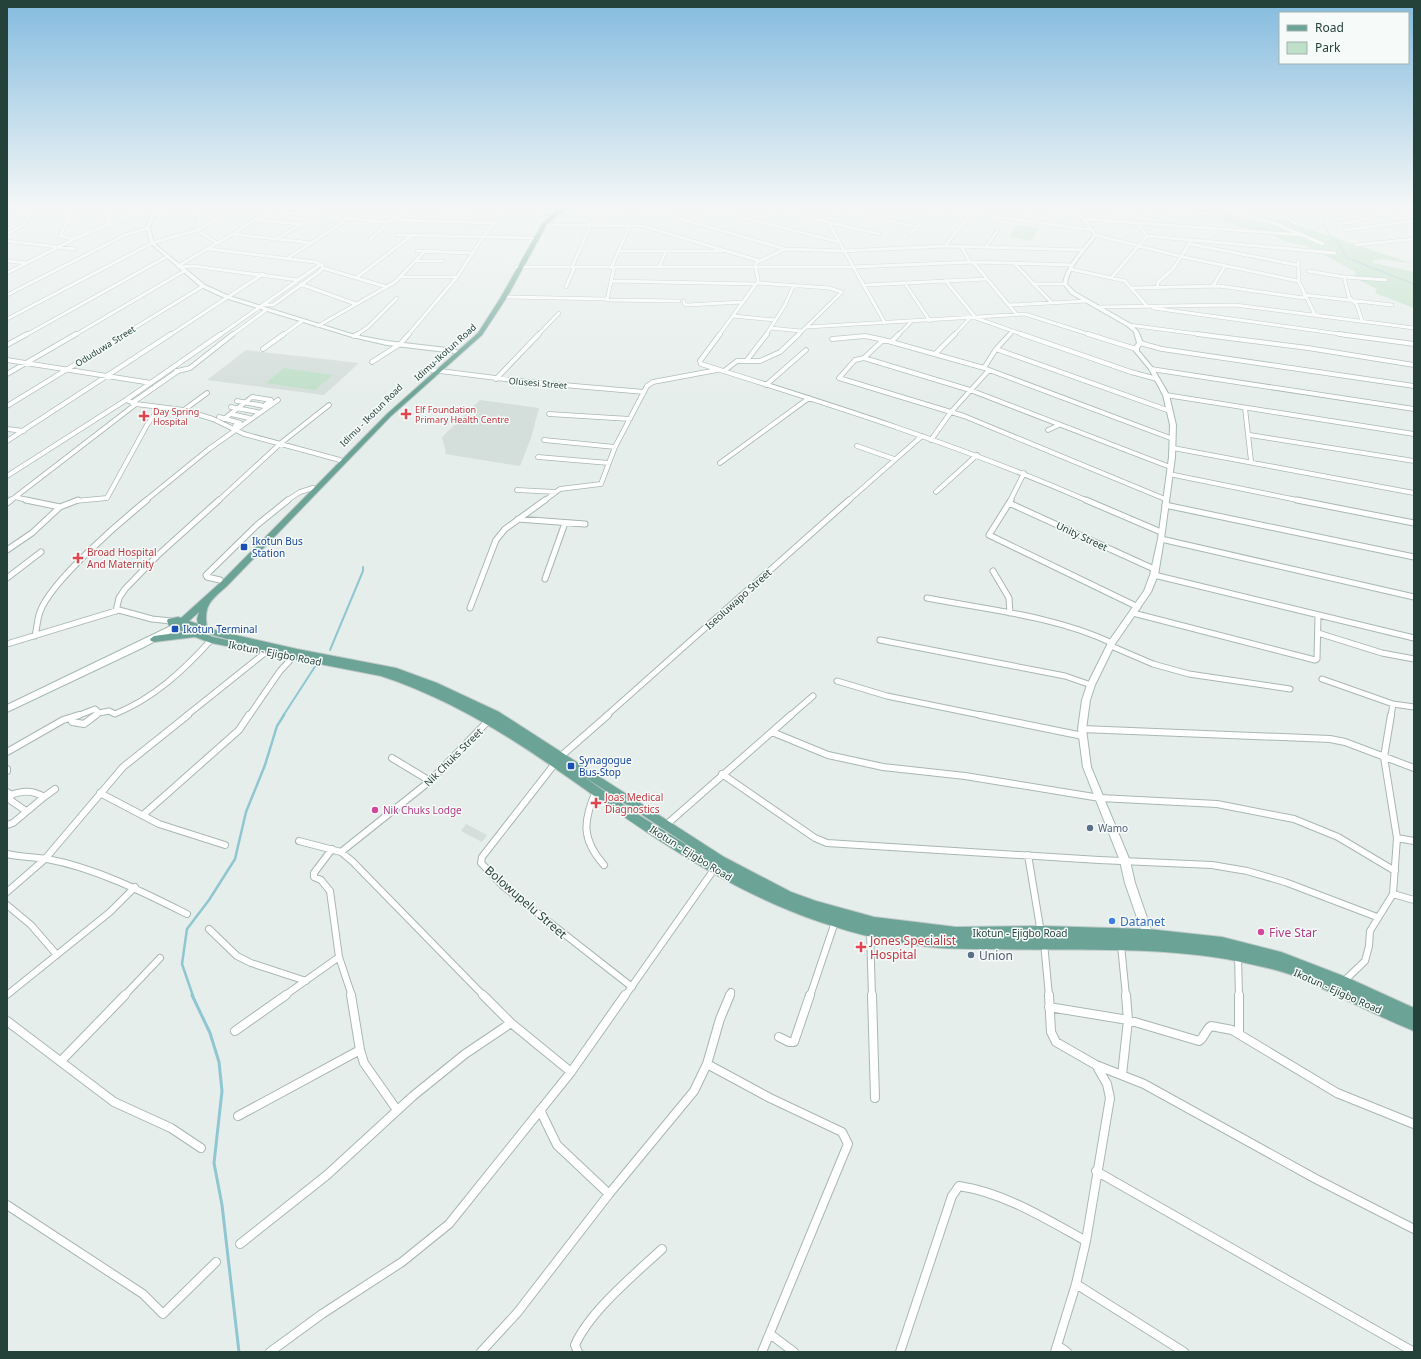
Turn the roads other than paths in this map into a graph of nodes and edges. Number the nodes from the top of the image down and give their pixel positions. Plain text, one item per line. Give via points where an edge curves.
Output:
1 (55, 270) edge
2 (100, 270) edge
3 (142, 270) edge
4 (177, 270) edge
5 (184, 270) edge
6 (232, 270) edge
7 (320, 270) edge
8 (331, 270) edge
9 (366, 270) edge
10 (407, 270) edge
11 (461, 270) edge
12 (516, 270) edge
13 (516, 270) edge
14 (572, 270) edge
15 (612, 270) edge
16 (757, 270) edge
17 (855, 270) edge
18 (978, 270) edge
19 (1021, 270) edge
20 (1069, 270) edge
21 (1084, 270) edge
22 (1118, 270) edge
23 (1171, 270) edge
24 (1222, 270) edge
25 (1247, 270) edge
26 (1298, 270) edge
27 (1308, 271) dead end
28 (308, 272) joint
29 (263, 274) junction
30 (316, 274) junction
31 (401, 277) junction
32 (457, 277) junction
33 (1344, 277) junction
34 (356, 278) junction
35 (1112, 278) junction
36 (986, 279) junction
37 (298, 280) junction
38 (945, 280) junction
39 (1386, 280) dead end
40 (611, 281) junction
41 (1298, 281) junction
42 (904, 282) junction
43 (757, 283) junction
44 (1033, 284) junction
45 (1065, 284) junction
46 (300, 285) junction
47 (866, 285) dead end
48 (203, 286) junction
49 (1213, 286) junction
50 (387, 287) junction
51 (566, 287) dead end
52 (793, 287) junction
53 (1132, 288) junction
54 (1157, 288) junction
55 (7, 295) edge
56 (1304, 296) junction
57 (227, 297) junction
58 (504, 297) junction
59 (397, 298) dead end
60 (607, 299) junction
61 (1351, 300) junction
62 (679, 301) dead end
63 (684, 301) dead end
64 (1087, 301) junction
65 (743, 302) junction
66 (1051, 302) junction
67 (356, 304) junction
68 (1009, 305) junction
69 (1392, 305) dead end
70 (1148, 306) junction
71 (1099, 307) junction
72 (263, 308) junction
73 (559, 313) dead end
74 (1017, 315) junction
75 (1315, 315) junction
76 (733, 316) junction
77 (976, 318) junction
78 (7, 319) edge
79 (969, 319) junction
80 (775, 320) junction
81 (302, 321) junction
82 (930, 321) junction
83 (1362, 321) junction
84 (912, 322) junction
85 (885, 323) junction
86 (1130, 324) junction
87 (318, 326) junction
88 (807, 327) junction
89 (770, 328) junction
90 (1414, 328) edge
91 (1012, 329) junction
92 (801, 331) junction
93 (354, 336) junction
94 (832, 339) dead end
95 (884, 340) junction
96 (891, 342) junction
97 (400, 344) junction
98 (1414, 344) edge
99 (7, 345) edge
100 (1138, 346) junction
101 (263, 349) dead end
102 (996, 349) junction
103 (806, 350) dead end
104 (455, 351) junction
105 (935, 354) junction
106 (864, 358) junction
107 (7, 360) edge
108 (747, 360) junction
109 (372, 362) dead end
110 (26, 363) junction
111 (1414, 365) edge
112 (984, 368) junction
113 (67, 369) junction
114 (1151, 369) junction
115 (170, 370) junction
116 (722, 370) junction
117 (989, 370) junction
118 (178, 371) junction
119 (435, 371) junction
120 (7, 374) edge
121 (109, 376) junction
122 (496, 378) junction
123 (1157, 379) junction
124 (151, 383) junction
125 (766, 385) junction
126 (1414, 386) edge
127 (970, 390) junction
128 (644, 392) junction
129 (207, 393) dead end
130 (147, 394) junction
131 (1166, 395) junction
132 (809, 398) junction
133 (126, 400) junction
134 (278, 400) dead end
135 (237, 401) dead end
136 (134, 403) junction
137 (244, 403) junction
138 (144, 405) junction
139 (329, 405) dead end
140 (7, 406) edge
141 (264, 406) junction
142 (231, 407) dead end
143 (160, 408) junction
144 (238, 408) junction
145 (1246, 408) junction
146 (1414, 409) edge
147 (184, 410) junction
148 (1170, 410) junction
149 (257, 412) junction
150 (951, 412) junction
151 (231, 414) junction
152 (549, 414) dead end
153 (219, 417) dead end
154 (249, 418) junction
155 (224, 419) junction
156 (630, 419) junction
157 (240, 423) junction
158 (1059, 425) junction
159 (7, 428) edge
160 (235, 429) junction
161 (1048, 430) dead end
162 (24, 431) junction
163 (1250, 434) junction
164 (1414, 434) edge
165 (922, 436) junction
166 (1174, 439) junction
167 (544, 440) dead end
168 (931, 440) junction
169 (7, 441) edge
170 (281, 443) junction
171 (857, 446) dead end
172 (615, 447) junction
173 (1172, 448) junction
174 (350, 453) junction
175 (977, 455) junction
176 (538, 457) dead end
177 (340, 460) junction
178 (894, 460) junction
179 (1251, 461) junction
180 (1414, 461) edge
181 (609, 463) junction
182 (720, 463) dead end
183 (1169, 471) junction
184 (1024, 473) junction
185 (7, 476) edge
186 (313, 488) junction
187 (517, 490) dead end
188 (556, 492) junction
189 (936, 492) dead end
190 (1414, 493) edge
191 (15, 497) junction
192 (1165, 502) junction
193 (7, 503) edge
194 (1009, 503) junction
195 (60, 507) junction
196 (518, 519) junction
197 (565, 523) junction
198 (1414, 523) edge
199 (585, 524) dead end
200 (1161, 536) junction
201 (7, 550) edge
202 (41, 552) dead end
203 (1414, 557) edge
204 (993, 571) dead end
205 (1154, 572) junction
206 (7, 578) edge
207 (545, 579) dead end
208 (220, 580) junction
209 (1414, 597) edge
210 (927, 598) dead end
211 (206, 601) junction
212 (470, 608) dead end
213 (1136, 610) junction
214 (116, 611) junction
215 (1010, 613) junction
216 (1318, 616) junction
217 (176, 622) junction
218 (200, 632) junction
219 (1318, 633) junction
220 (35, 636) junction
221 (1414, 638) edge
222 (154, 639) junction
223 (211, 640) junction
224 (880, 640) dead end
225 (7, 644) edge
226 (1111, 645) junction
227 (266, 652) junction
228 (294, 656) junction
229 (1414, 659) edge
230 (1322, 679) dead end
231 (837, 681) dead end
232 (1091, 685) junction
233 (1290, 689) dead end
234 (813, 696) dead end
235 (1393, 704) junction
236 (7, 705) edge
237 (1414, 707) edge
238 (476, 708) junction
239 (7, 709) edge
240 (99, 713) junction
241 (71, 719) junction
242 (488, 721) junction
243 (772, 732) junction
244 (1083, 732) junction
245 (7, 752) edge
246 (1384, 757) junction
247 (392, 758) dead end
248 (557, 760) junction
249 (1414, 768) edge
250 (722, 774) junction
251 (430, 781) junction
252 (55, 789) dead end
253 (596, 791) junction
254 (9, 793) edge
255 (100, 793) junction
256 (44, 797) junction
257 (1100, 798) junction
258 (26, 811) junction
259 (143, 815) junction
260 (7, 825) edge
261 (666, 825) junction
262 (1397, 838) junction
263 (299, 841) dead end
264 (1414, 841) edge
265 (225, 845) dead end
266 (332, 850) junction
267 (341, 852) junction
268 (7, 854) edge
269 (1028, 855) junction
270 (45, 859) junction
271 (1125, 862) junction
272 (604, 865) dead end
273 (714, 868) junction
274 (1395, 871) junction
275 (135, 888) junction
276 (7, 892) edge
277 (1393, 894) junction
278 (1414, 900) edge
279 (7, 905) edge
280 (187, 914) dead end
281 (1377, 918) junction
282 (835, 922) junction
283 (209, 929) dead end
284 (870, 932) junction
285 (1041, 932) junction
286 (1148, 936) junction
287 (1044, 944) junction
288 (1121, 945) junction
289 (57, 955) junction
290 (1238, 956) junction
291 (339, 957) junction
292 (160, 958) dead end
293 (306, 981) junction
294 (1342, 986) junction
295 (632, 987) junction
296 (731, 992) dead end
297 (7, 995) edge
298 (1049, 1007) junction
299 (1414, 1014) edge
300 (1128, 1020) junction
301 (7, 1021) edge
302 (510, 1023) junction
303 (1414, 1025) edge
304 (235, 1031) dead end
305 (1239, 1034) junction
306 (778, 1037) dead end
307 (360, 1050) junction
308 (60, 1061) junction
309 (707, 1064) junction
310 (1096, 1065) junction
311 (571, 1072) junction
312 (1122, 1075) junction
313 (875, 1098) dead end
314 (396, 1110) junction
315 (540, 1110) junction
316 (238, 1116) dead end
317 (1414, 1124) edge
318 (201, 1148) dead end
319 (1096, 1171) junction
320 (608, 1194) junction
321 (7, 1205) edge
322 (1414, 1229) edge
323 (1086, 1242) junction
324 (240, 1244) dead end
325 (662, 1249) dead end
326 (216, 1262) dead end
327 (1076, 1284) junction
328 (770, 1334) junction
329 (1056, 1348) edge
330 (270, 1352) edge
331 (481, 1352) edge
332 (578, 1352) edge
333 (762, 1352) edge
334 (794, 1352) edge
335 (900, 1352) edge
336 (1067, 1352) edge
337 (1184, 1352) edge
338 (1414, 1352) edge

1 - 55 street
2 - 78 street
3 - 99 street
4 - 110 street
5 - 48 street
6 - 29 street
7 - 30 street
8 - 34 street
9 - 34 street
10 - 31 street
11 - 32 street
12 - 58 main road, Idimu-Ikotun Road
13 - 104 main road, Idimu - Ikotun Road via 481,328
14 - 51 street
15 - 40 street
16 - 43 street
17 - 85 street
18 - 36 street
19 - 44 street
20 - 45 street
21 - 35 street
22 - 35 street
23 - 54 street via 1158,282
24 - 49 street
25 - 41 street
26 - 41 street
27 - 33 street
28 - 30 street
28 - 37 street
29 - 37 street
29 - 57 street
30 - 46 street
31 - 32 street
31 - 50 street
32 - 97 street
33 - 39 street
33 - 61 street
34 - 50 street
35 - 53 street via 1125,281
36 - 38 street
36 - 68 street
37 - 46 street
37 - 72 street
38 - 42 street
38 - 77 street
40 - 43 street
40 - 60 street
41 - 56 street
42 - 47 street
42 - 82 street
43 - 52 street
43 - 65 street
44 - 45 street
44 - 66 street
45 - 64 street
46 - 67 street
46 - 72 street via 273,305
48 - 57 street
48 - 113 street, Oduduwa Street
49 - 54 street
49 - 56 street
50 - 67 street
52 - 80 street via 790,299
52 - 88 street via 842,290
53 - 54 street
53 - 70 street
56 - 61 street
56 - 75 street
57 - 72 street
57 - 121 street
58 - 60 street
58 - 119 main road, Idimu-Ikotun Road via 480,334
59 - 93 street via 368,327
60 - 62 street
61 - 69 street
61 - 83 street via 1358,308
63 - 65 street via 687,305
64 - 66 street
64 - 71 street
65 - 76 street
66 - 68 street
67 - 87 street
68 - 74 street
70 - 71 street
70 - 75 street via 1235,305
70 - 98 street
71 - 86 street
72 - 81 street
72 - 115 street
72 - 118 street via 190,368
73 - 122 street
74 - 77 street
74 - 100 street via 1034,316
75 - 83 street
76 - 80 street
76 - 116 street via 700,361 702,365
77 - 79 street
77 - 91 street
79 - 82 street
79 - 105 street
80 - 89 street
81 - 87 street
81 - 101 street
82 - 84 street
83 - 90 street
84 - 85 street
84 - 96 street
85 - 88 street
86 - 100 street via 1136,331
86 - 111 street
87 - 93 street
88 - 92 street
89 - 92 street
89 - 108 street
91 - 102 street
91 - 123 street via 1136,374
92 - 108 street via 780,352 763,360
93 - 97 street
94 - 95 street via 864,336
95 - 96 street
95 - 106 street
96 - 105 street
97 - 104 street
97 - 109 street
100 - 114 street
100 - 126 street
102 - 112 street
102 - 148 street
103 - 125 street
104 - 119 main road, Idimu - Ikotun Road
105 - 112 street
106 - 127 street
106 - 150 street via 855,360 839,378
107 - 110 street
108 - 116 street via 737,361
110 - 113 street
110 - 120 street
112 - 117 street
113 - 121 street
113 - 140 street, Oduduwa Street
114 - 123 street
114 - 146 street
115 - 118 street
115 - 124 street
116 - 125 street
116 - 128 street via 653,382
117 - 127 street
117 - 166 street
118 - 130 street
119 - 122 street, Olusesi Street
119 - 174 main road, Idimu - Ikotun Road via 398,400
121 - 124 street
121 - 162 street
122 - 128 street, Olusesi Street
123 - 131 street
124 - 133 street
125 - 132 street
127 - 150 street
127 - 158 street
128 - 156 street
129 - 147 street
130 - 136 street
130 - 138 street
131 - 145 street
131 - 148 street
132 - 165 street
132 - 182 street
133 - 136 street
133 - 185 street
134 - 160 street
135 - 137 street
136 - 138 street
136 - 191 street
137 - 141 street
137 - 141 street via 252,397 271,400
137 - 144 street
138 - 143 street
139 - 170 street
141 - 149 street
142 - 144 street
143 - 147 street
143 - 195 street via 147,425 107,498 76,499
144 - 149 street
144 - 151 street
145 - 163 street
145 - 164 street
147 - 160 street
148 - 166 street
149 - 154 street
150 - 168 street
150 - 192 street
151 - 154 street
151 - 155 street
152 - 156 street
153 - 155 street
154 - 157 street
155 - 157 street
156 - 172 street
157 - 160 street
158 - 161 street
158 - 183 street
159 - 162 street
160 - 170 street via 244,434
160 - 220 street via 135,510 64,577 40,611
162 - 169 street
163 - 179 street
163 - 180 street
165 - 168 street
165 - 178 street, Iseoluwapo Street
166 - 173 street
167 - 172 street
168 - 175 street
170 - 177 street
170 - 214 street via 136,578 119,598
171 - 178 street
172 - 181 street
173 - 179 street
173 - 183 street
174 - 177 main road, Idimu - Ikotun Road
174 - 211 main road
175 - 184 street
175 - 189 street
176 - 181 street
177 - 186 main road, Idimu - Ikotun Road
178 - 248 street, Iseoluwapo Street
179 - 190 street
181 - 188 street via 601,484 564,487
183 - 192 street
183 - 198 street
184 - 194 street
184 - 200 street
186 - 208 main road, Idimu - Ikotun Road
186 - 208 street via 290,497 206,575
187 - 188 street
188 - 196 street
191 - 193 street
191 - 195 street
192 - 200 street
192 - 203 street
194 - 205 street, Unity Street
194 - 213 street via 989,533 992,537
195 - 201 street
196 - 197 street
196 - 212 street via 496,540
197 - 199 street
197 - 207 street
200 - 205 street
200 - 209 street
202 - 206 street
204 - 215 street via 1008,595
205 - 213 street
205 - 216 street, Unity Street
208 - 217 main road, Idimu - Ikotun Road
210 - 215 street
211 - 217 main road via 194,613
211 - 218 main road
213 - 219 street via 1314,660 1317,659
213 - 226 street
214 - 217 street via 123,610 152,619
214 - 220 street
215 - 226 street via 1078,628
216 - 219 street
216 - 221 street, Unity Street
217 - 218 main road, Ikotun - Ejigbo Road
217 - 222 street
217 - 236 street via 138,643
218 - 222 main road
218 - 223 main road, Ikotun - Ejigbo Road
218 - 238 main road, Ikotun - Ejigbo Road via 396,671 434,684
219 - 229 street via 1382,653
220 - 225 street
222 - 239 street
223 - 227 main road, Ikotun - Ejigbo Road
223 - 240 street via 172,681 150,696 115,714 110,711
224 - 232 street via 1065,676
226 - 232 street
226 - 233 street via 1153,664 1189,674
227 - 228 main road, Ikotun - Ejigbo Road
227 - 255 street via 123,767
228 - 238 main road, Ikotun - Ejigbo Road via 397,677
228 - 259 street via 280,670 239,730
230 - 235 street
231 - 244 street via 888,696
232 - 244 street via 1086,700
234 - 243 street
235 - 237 street
235 - 246 street
238 - 242 main road, Ikotun - Ejigbo Road
238 - 248 main road, Ikotun - Ejigbo Road
240 - 241 street via 92,709
240 - 241 street via 84,724 72,722
241 - 245 street via 62,720
242 - 248 main road, Ikotun - Ejigbo Road
242 - 251 street, Nik Chuks Street
243 - 250 street
243 - 257 street via 823,754 856,762 965,776
244 - 246 street via 1330,739
244 - 257 street via 1087,767
246 - 249 street
246 - 262 street
247 - 251 street
248 - 253 main road, Ikotun - Ejigbo Road
248 - 261 main road, Ikotun - Ejigbo Road
248 - 295 street, Bolowupelu Street via 482,857 482,863 515,896
250 - 261 street
250 - 269 street via 815,838 827,843
251 - 267 street, Nik Chuks Street
252 - 256 street
253 - 272 street via 586,816 588,840 596,857
253 - 273 main road, Ikotun - Ejigbo Road
254 - 256 street via 30,790
254 - 258 street via 10,800
255 - 259 street
255 - 270 street
256 - 258 street
257 - 271 street
257 - 274 street via 1217,804 1294,819 1338,837
258 - 260 street
259 - 265 street via 158,824
261 - 285 main road, Ikotun - Ejigbo Road via 747,875 788,896 816,906 874,922 918,929 956,933
262 - 264 street
262 - 274 street
263 - 266 street
266 - 267 street
266 - 291 street via 314,873 314,877 321,880 330,891
267 - 302 street
268 - 270 street
269 - 271 street
269 - 285 street
270 - 275 street via 100,874
270 - 276 street
271 - 281 street via 1192,862 1229,868 1302,888
271 - 286 street
273 - 282 main road, Ikotun - Ejigbo Road via 778,902
273 - 295 street
274 - 277 street
275 - 280 street
275 - 289 street
277 - 278 street
277 - 281 street
279 - 289 street via 31,925
281 - 294 street via 1370,931 1365,961 1352,972
282 - 284 main road, Ikotun - Ejigbo Road
282 - 306 street via 794,1042
283 - 293 street via 236,956
284 - 287 main road, Ikotun - Ejigbo Road via 938,942
284 - 313 street
285 - 286 main road, Ikotun - Ejigbo Road
285 - 287 street
286 - 294 main road, Ikotun - Ejigbo Road via 1198,940 1259,952 1281,958
287 - 288 main road, Ikotun - Ejigbo Road
287 - 298 street
288 - 290 main road, Ikotun - Ejigbo Road via 1187,948
288 - 300 street
289 - 297 street
290 - 294 main road, Ikotun - Ejigbo Road
290 - 305 street
291 - 293 street
291 - 307 street via 351,992
292 - 308 street
293 - 304 street
294 - 299 main road, Ikotun - Ejigbo Road
294 - 303 main road, Ikotun - Ejigbo Road
295 - 311 street
296 - 309 street
298 - 300 street
298 - 310 street via 1051,1032 1056,1042
300 - 305 street via 1199,1041 1205,1037 1211,1026
300 - 312 street
301 - 308 street
302 - 311 street
302 - 314 street via 465,1054
305 - 317 street via 1337,1093
307 - 314 street via 364,1064
307 - 316 street
308 - 318 street via 114,1102 171,1128
309 - 320 street via 694,1091
309 - 328 street via 770,1098 842,1132 848,1144
310 - 312 street
310 - 319 street via 1107,1084 1110,1098
311 - 315 street
312 - 322 street via 1144,1084 1316,1179
314 - 324 street via 327,1175
315 - 320 street via 557,1145
315 - 330 street via 450,1224 402,1262 322,1314
319 - 323 street
319 - 338 street
320 - 331 street via 517,1313
321 - 326 street via 143,1294 163,1314
323 - 327 street
323 - 335 street via 1032,1212 973,1187 959,1186 952,1196
325 - 332 street via 622,1287 579,1334 575,1345
327 - 329 street
327 - 337 street
328 - 333 street
328 - 334 street
329 - 336 street

